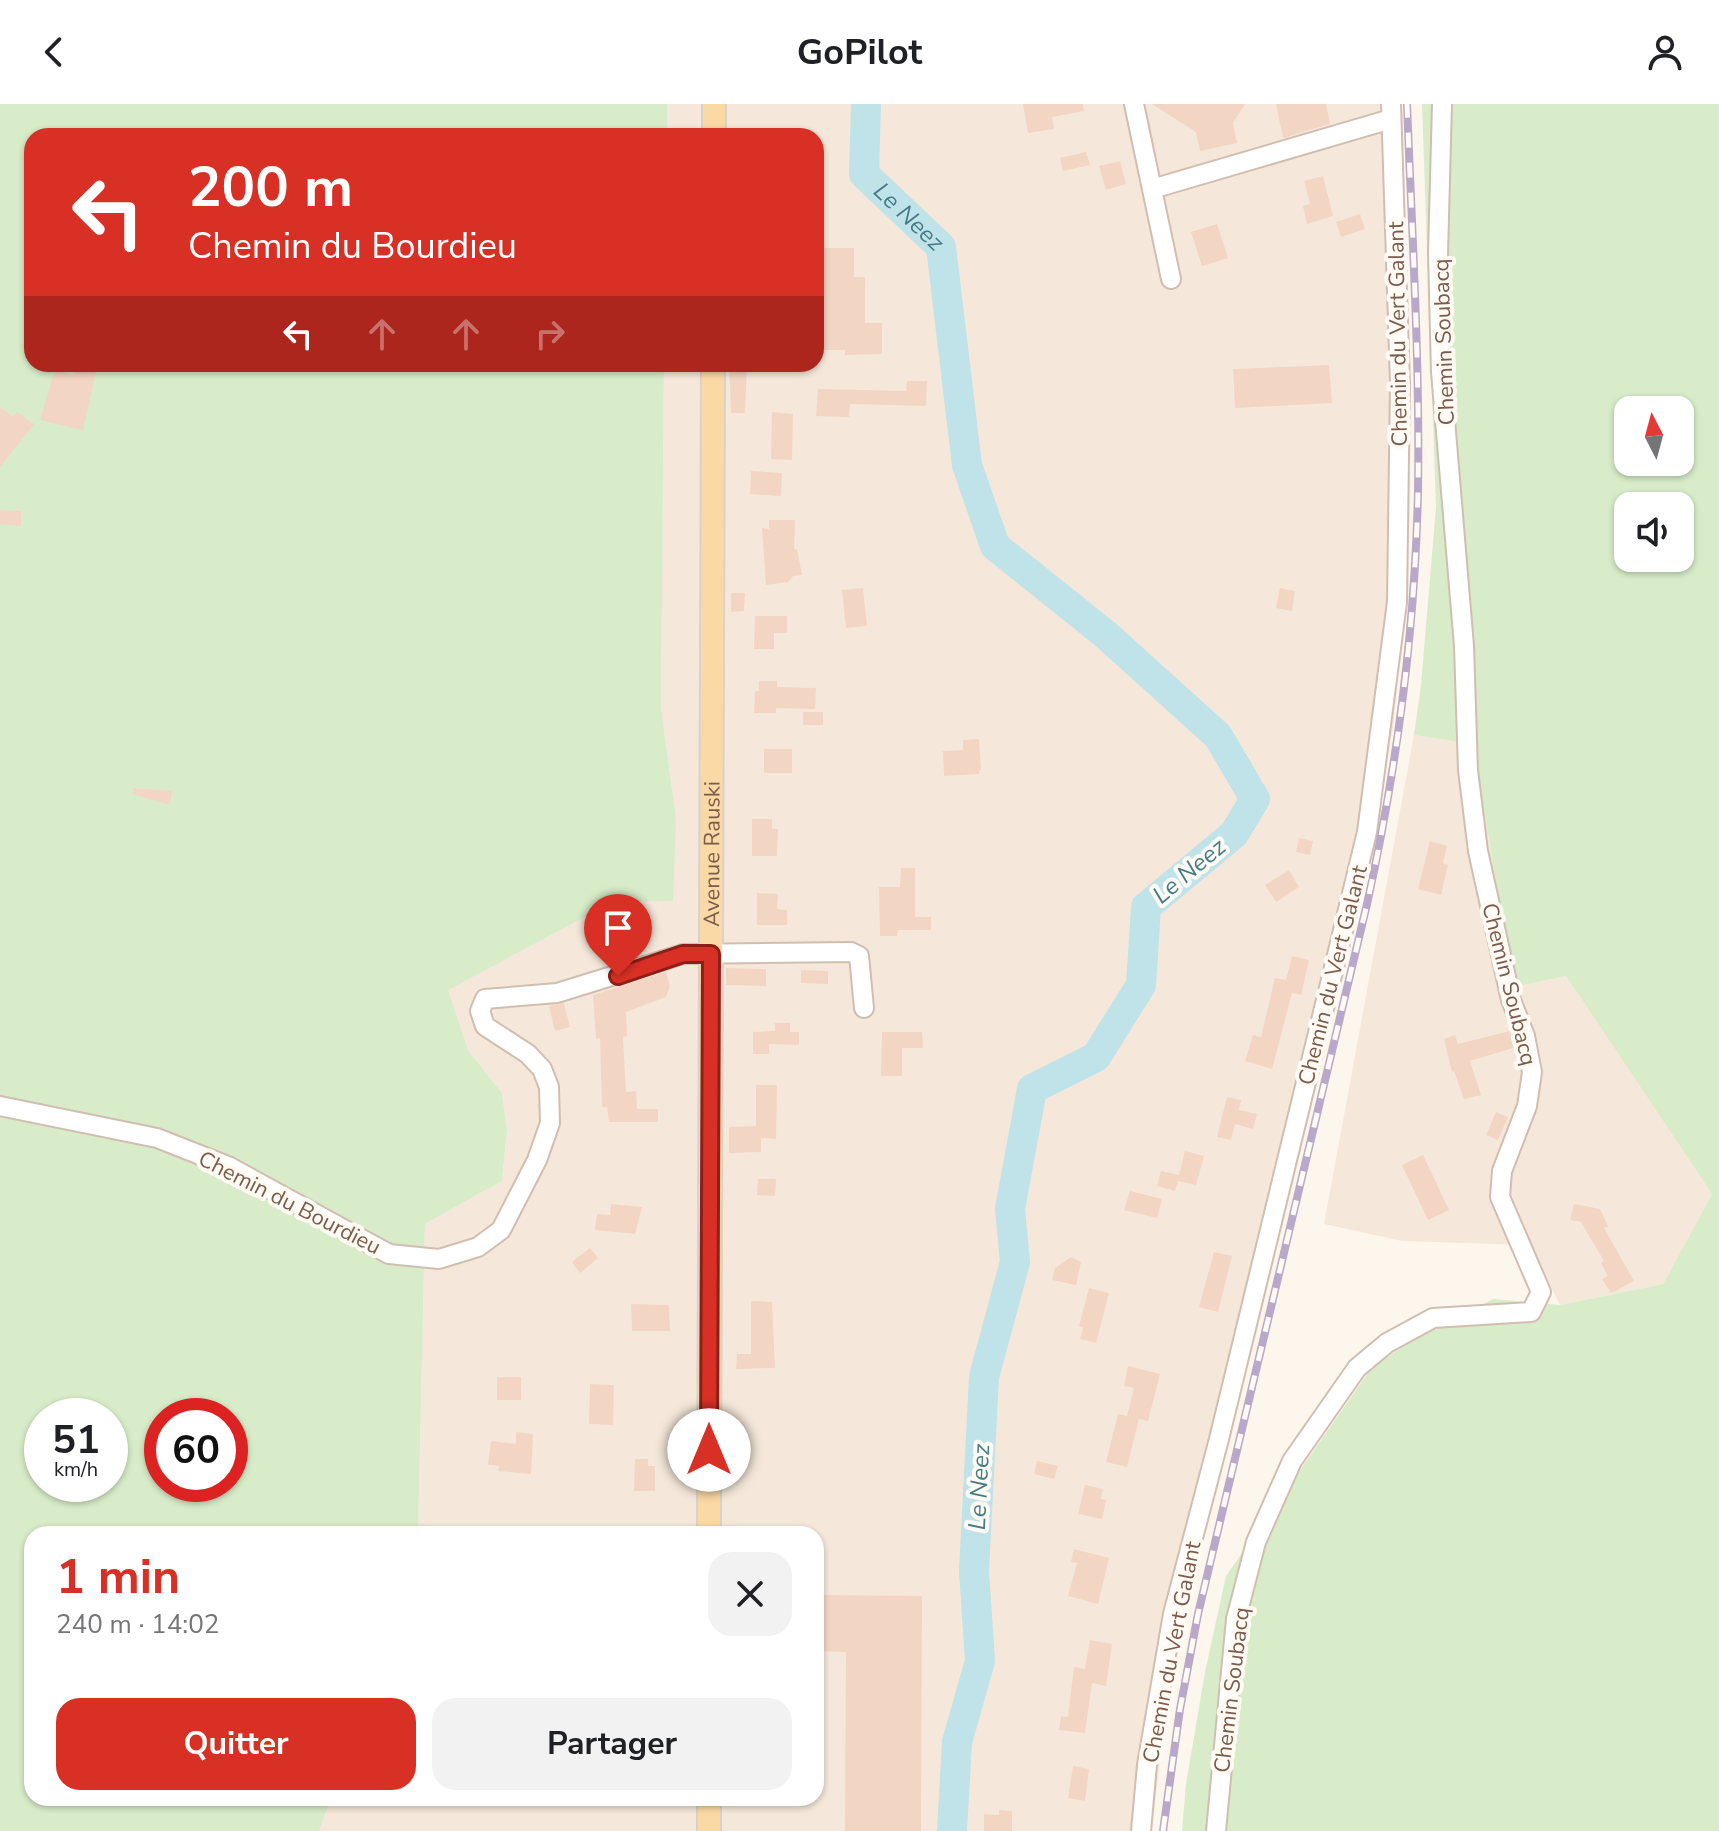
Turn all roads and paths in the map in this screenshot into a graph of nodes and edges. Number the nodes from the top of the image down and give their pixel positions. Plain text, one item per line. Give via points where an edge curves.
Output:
1 (714, 104) edge
2 (1134, 104) edge
3 (1442, 104) edge
4 (1391, 111) edge
5 (714, 128) edge
6 (1152, 189) junction
7 (1171, 279) dead end
8 (713, 372) edge
9 (711, 954) junction
10 (864, 1008) dead end
11 (0, 1106) edge
12 (709, 1526) edge
13 (709, 1806) edge
14 (709, 1831) edge
15 (1141, 1831) edge
16 (1216, 1831) edge

1 - 5 main road
2 - 6 street
3 - 16 street, Chemin Soubacq via 1441,372 1464,646 1468,770 1478,851 1532,1072 1527,1106 1502,1171 1500,1197 1541,1292 1531,1312 1433,1318 1387,1343 1357,1368 1292,1461 1256,1542 1236,1619
4 - 6 street
4 - 15 street, Chemin du Vert Galant via 1400,384 1397,602 1367,832 1173,1614
6 - 7 street
8 - 9 main road, Avenue Rauski
9 - 10 street via 851,952 862,965
9 - 11 street, Chemin du Bourdieu via 683,954 557,993 485,999 480,1011 485,1026 542,1069 549,1087 550,1123 501,1230 478,1247 439,1259 389,1254 228,1166 157,1138
9 - 12 main road, Avenue Rauski
13 - 14 main road

